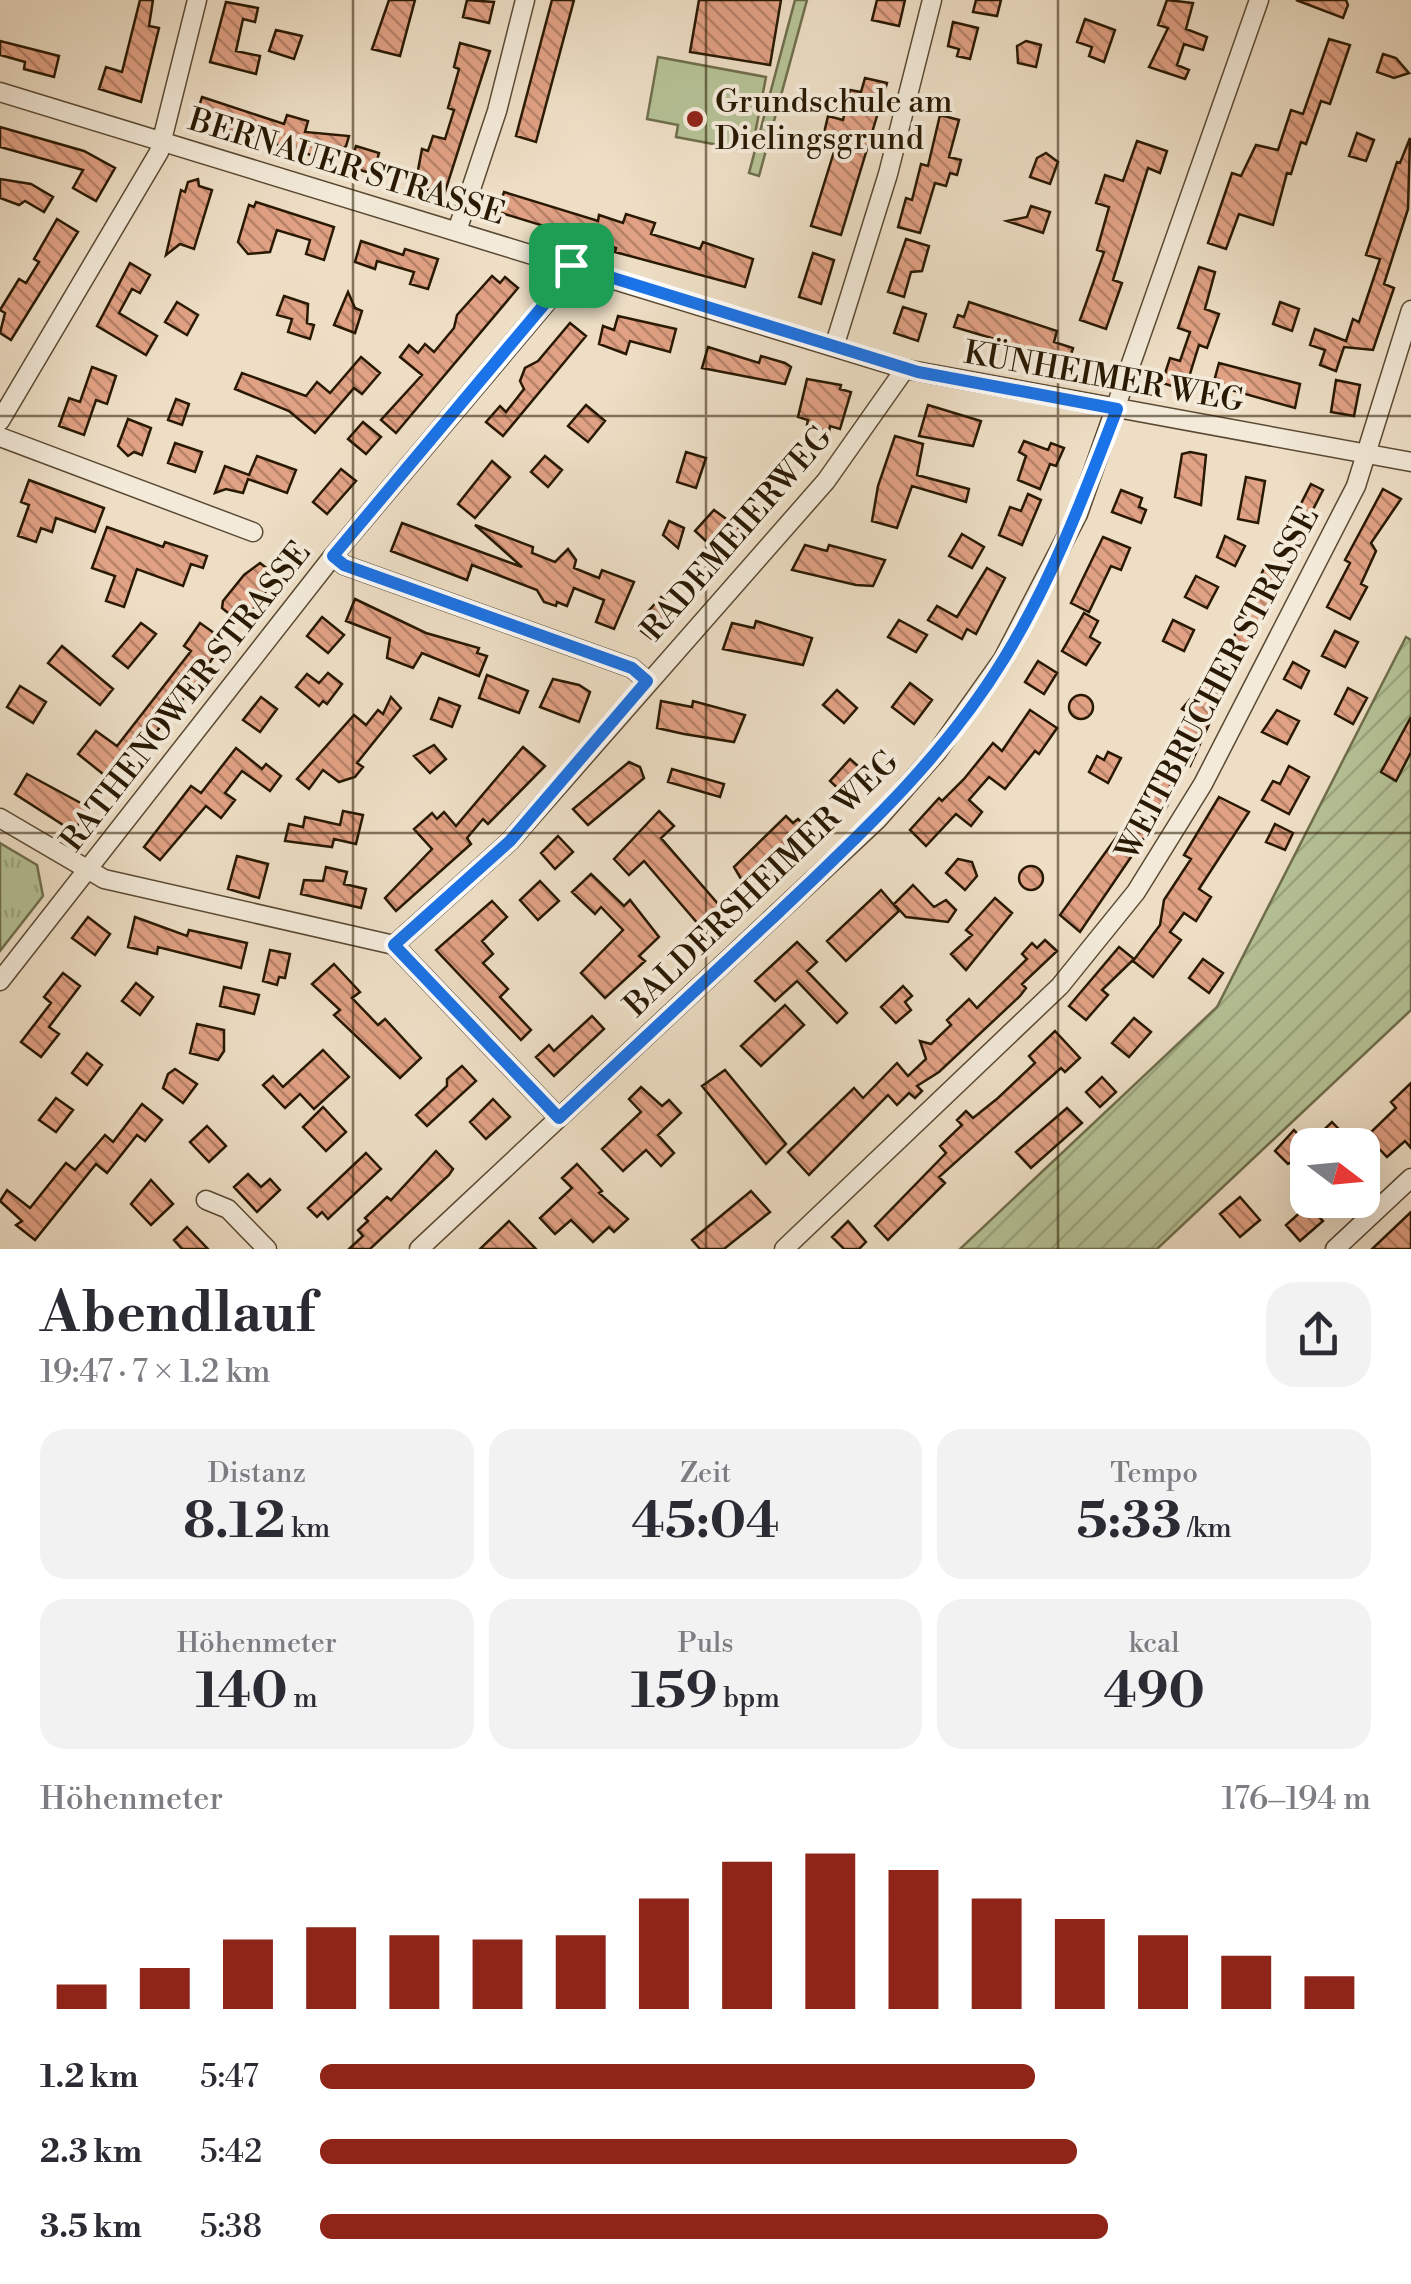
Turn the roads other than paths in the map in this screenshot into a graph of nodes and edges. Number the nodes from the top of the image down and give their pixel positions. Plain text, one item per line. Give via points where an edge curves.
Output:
1 (197, 0) edge
2 (525, 0) edge
3 (932, 0) edge
4 (1258, 0) edge
5 (0, 92) edge
6 (164, 142) junction
7 (457, 232) junction
8 (571, 265) junction
9 (1411, 310) edge
10 (834, 347) junction
11 (905, 369) junction
12 (1117, 409) junction
13 (0, 421) edge
14 (0, 437) edge
15 (1368, 455) junction
16 (1411, 462) edge
17 (253, 532) dead end
18 (333, 556) junction
19 (647, 681) junction
20 (0, 818) edge
21 (87, 870) junction
22 (394, 945) junction
23 (0, 981) edge
24 (559, 1118) junction
25 (1411, 1178) edge
26 (206, 1200) dead end
27 (266, 1249) edge
28 (419, 1249) edge
29 (784, 1249) edge
30 (1336, 1249) edge

1 - 6 street
2 - 7 street
3 - 10 street
4 - 12 street, BALDERSHEIMER WEG
5 - 6 street, BERNAUER STRASSE
6 - 7 street, BERNAUER STRASSE
6 - 13 street
7 - 8 street, BERNAUER STRASSE
8 - 10 street, BERNAUER STRASSE
8 - 18 street, RATHENOWER STRASSE
9 - 15 street, WEITBRUCHER STRASSE
10 - 11 street, BERNAUER STRASSE
11 - 12 street, KÜNHEIMER WEG
11 - 19 street, RADEMEIERWEG via 826,481
12 - 15 street, KÜNHEIMER WEG
12 - 24 street, BALDERSHEIMER WEG via 1040,594 937,752 846,851
14 - 17 street
15 - 16 street, KÜNHEIMER WEG
15 - 29 street, WEITBRUCHER STRASSE via 1203,784 1136,892 1046,999
18 - 19 street via 632,668
18 - 21 street, RATHENOWER STRASSE
19 - 22 street, RADEMEIERWEG via 510,841
20 - 21 street
21 - 22 street
21 - 23 street, RATHENOWER STRASSE
22 - 24 street
24 - 28 street, BALDERSHEIMER WEG
25 - 30 street
26 - 27 street via 228,1210

